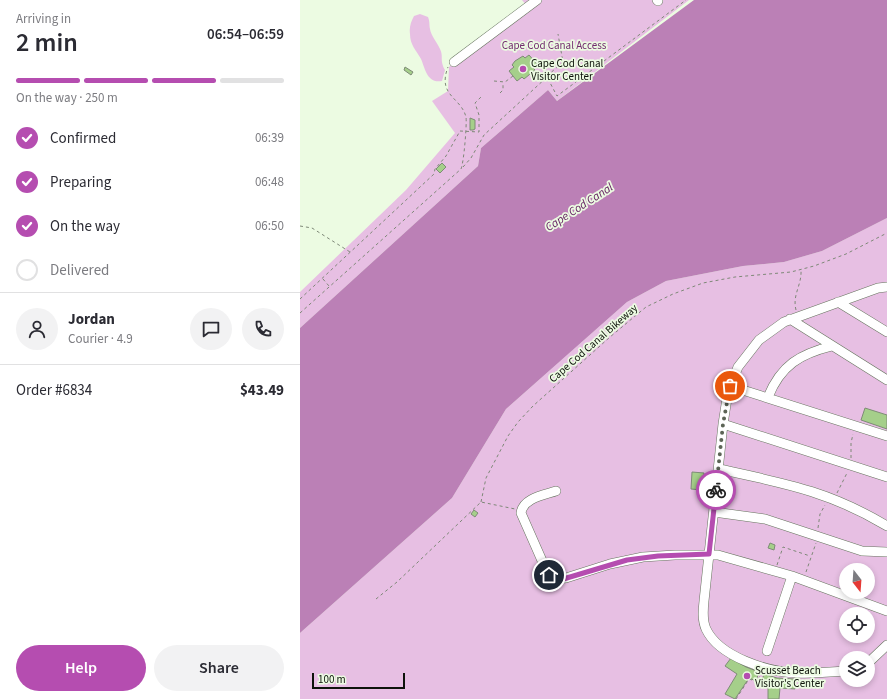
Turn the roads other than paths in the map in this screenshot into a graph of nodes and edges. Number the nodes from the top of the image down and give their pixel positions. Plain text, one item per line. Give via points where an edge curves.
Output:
1 (537, 0) edge
2 (525, 3) edge
3 (454, 62) road end
4 (887, 287) edge
5 (838, 302) junction
6 (794, 317) junction
7 (887, 332) edge
8 (832, 346) junction
9 (887, 380) edge
10 (730, 386) junction
11 (768, 397) junction
12 (723, 424) junction
13 (887, 436) edge
14 (719, 469) junction
15 (887, 477) edge
16 (556, 491) dead end
17 (714, 512) junction
18 (887, 526) edge
19 (887, 552) edge
20 (709, 554) junction
21 (792, 576) junction
22 (887, 611) edge
23 (887, 645) edge
24 (767, 651) dead end
25 (875, 656) edge
26 (839, 671) edge

1 - 2 street
2 - 3 street
4 - 5 street
5 - 6 street
5 - 7 street
6 - 8 street
6 - 10 street via 766,334 752,348 738,367
8 - 9 street
8 - 11 street via 806,354 789,365 776,379
10 - 11 street
10 - 12 street
11 - 13 street
12 - 14 street
12 - 15 street
14 - 17 street
14 - 18 street via 787,483 820,493 857,508
16 - 20 street via 532,500 521,510 547,572 555,579 627,560
17 - 19 street via 756,517 862,551
17 - 20 street
20 - 21 street via 733,558
20 - 26 street via 703,609 707,630 728,652 762,666 798,673
21 - 22 street
21 - 24 street
23 - 25 street

